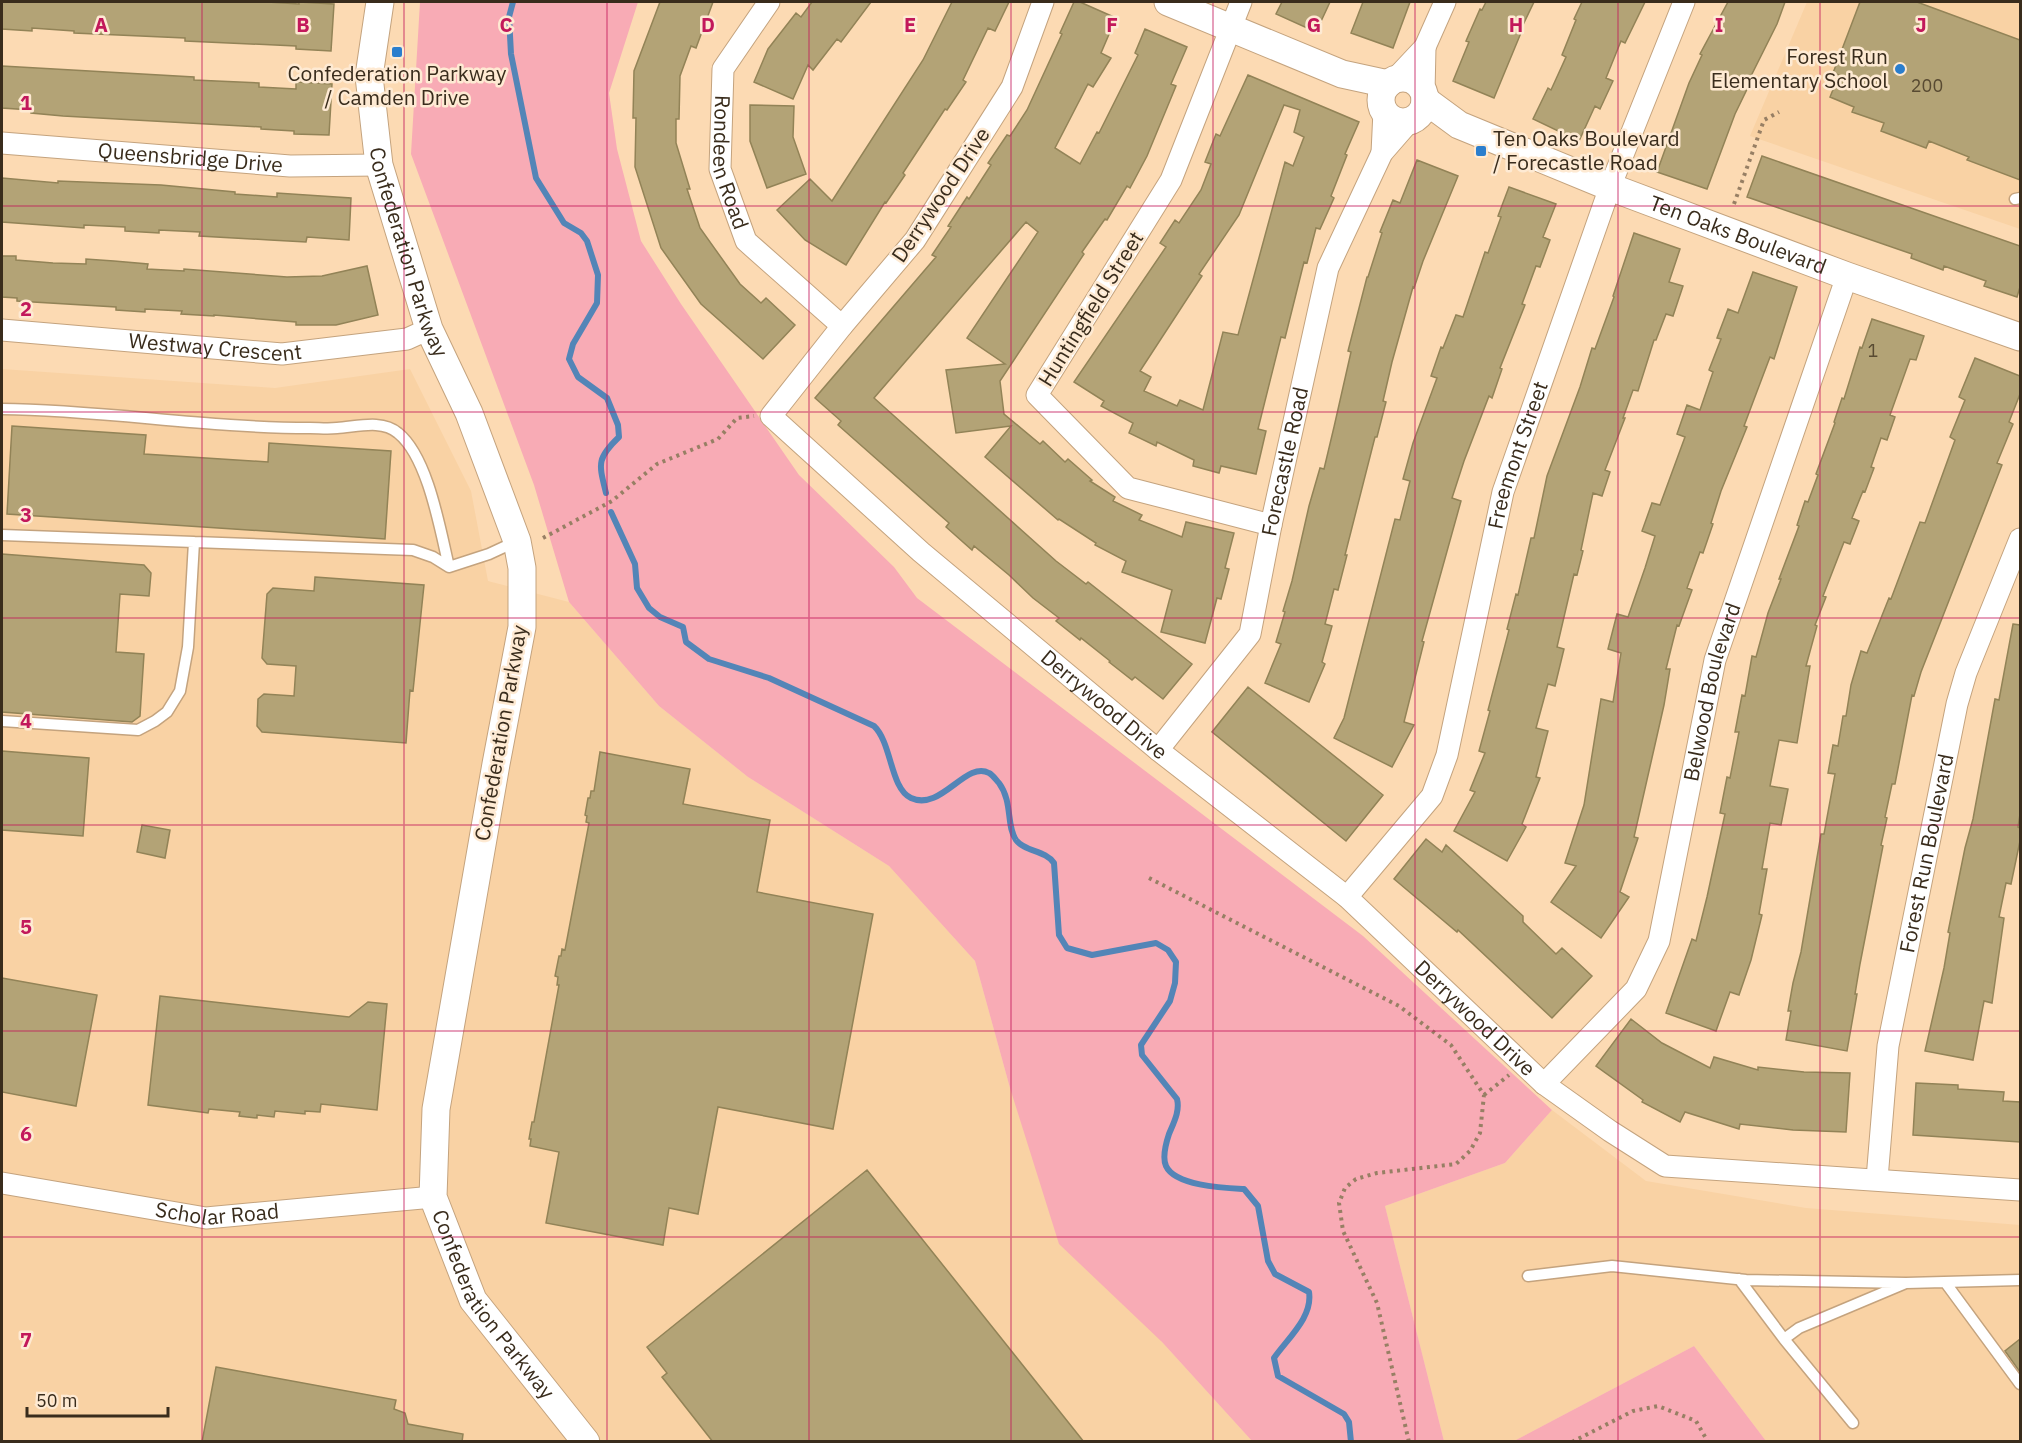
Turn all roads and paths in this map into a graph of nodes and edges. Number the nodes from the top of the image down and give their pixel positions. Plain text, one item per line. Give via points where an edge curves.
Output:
1 (380, 2) edge
2 (769, 2) edge
3 (1043, 2) edge
4 (1168, 2) edge
5 (1241, 2) edge
6 (1445, 2) edge
7 (1684, 2) edge
8 (1230, 28) junction
9 (1425, 47) junction
10 (1387, 94) junction
11 (1418, 108) junction
12 (1779, 112) dead end
13 (2, 143) edge
14 (1382, 153) junction
15 (379, 165) junction
16 (1610, 187) junction
17 (1734, 204) dead end
18 (1847, 276) junction
19 (842, 326) junction
20 (429, 329) junction
21 (2, 330) edge
22 (2020, 337) edge
23 (2, 409) edge
24 (771, 416) junction
25 (1271, 525) junction
26 (2, 535) edge
27 (530, 539) junction
28 (194, 542) junction
29 (2019, 550) edge
30 (449, 567) junction
31 (2, 722) edge
32 (1158, 750) junction
33 (1149, 878) dead end
34 (1347, 897) junction
35 (1544, 1084) junction
36 (1877, 1179) junction
37 (2, 1183) edge
38 (2020, 1190) edge
39 (433, 1197) junction
40 (1528, 1276) dead end
41 (1739, 1279) junction
42 (2020, 1280) edge
43 (1945, 1282) junction
44 (1906, 1283) junction
45 (1784, 1339) junction
46 (2020, 1384) edge
47 (1853, 1424) dead end
48 (586, 1442) edge
49 (1409, 1442) edge
50 (1572, 1442) edge
51 (1708, 1442) edge

1 - 15 street, Confederation Parkway via 369,76
2 - 19 street, Rondeen Road via 723,69 720,169 746,241
3 - 19 street, Derrywood Drive via 1012,87 915,240
4 - 8 street
5 - 8 street, Huntingfield Street
6 - 9 street
7 - 16 street, Freemont Street
8 - 10 street via 1342,74 1370,92
8 - 25 street, Huntingfield Street via 1171,180 1037,395 1128,488
9 - 10 street
9 - 11 street
10 - 11 street via 1394,120
10 - 11 street via 1401,78 1415,81
10 - 14 street, Forecastle Road
11 - 14 street, Forecastle Road
11 - 16 street, Ten Oaks Boulevard
12 - 17 path via 1764,120
13 - 15 street, Queensbridge Drive via 290,166
14 - 25 street, Forecastle Road via 1328,268
15 - 20 street, Confederation Parkway
16 - 18 street, Ten Oaks Boulevard
16 - 34 street, Freemont Street via 1503,492 1447,755 1436,786 1432,796
18 - 22 street, Ten Oaks Boulevard
18 - 35 street, Belwood Boulevard via 1715,660 1659,941 1636,988
19 - 24 street, Derrywood Drive
20 - 21 street, Westway Crescent via 407,339 282,354
20 - 27 street, Confederation Parkway
23 - 30 lane via 280,428 388,427 399,433 421,465
24 - 27 path via 737,418 718,439 657,464 612,501
24 - 32 street, Derrywood Drive via 921,552
25 - 32 street, Forecastle Road via 1250,634
26 - 28 lane
27 - 30 lane
27 - 39 street, Confederation Parkway via 522,568 522,627 436,1108
28 - 30 lane via 413,550 433,556
28 - 31 lane via 188,647 180,692 167,712 138,730
29 - 36 street, Forest Run Boulevard via 1966,673 1957,704 1888,1046
32 - 34 street, Derrywood Drive
33 - 49 path via 1399,1005 1451,1045 1484,1095 1480,1133 1470,1151 1456,1164 1356,1179 1345,1188 1339,1203 1343,1231 1377,1303
34 - 35 street, Derrywood Drive
35 - 36 street, Derrywood Drive via 1665,1166
36 - 38 street, Derrywood Drive
37 - 39 street, Scholar Road via 206,1218
39 - 48 street, Confederation Parkway via 472,1300
40 - 41 lane via 1612,1266
41 - 44 lane
41 - 45 lane
42 - 43 lane
43 - 44 lane
43 - 46 lane
44 - 45 lane via 1799,1328
45 - 47 lane
50 - 51 path via 1634,1411 1658,1406 1696,1421

